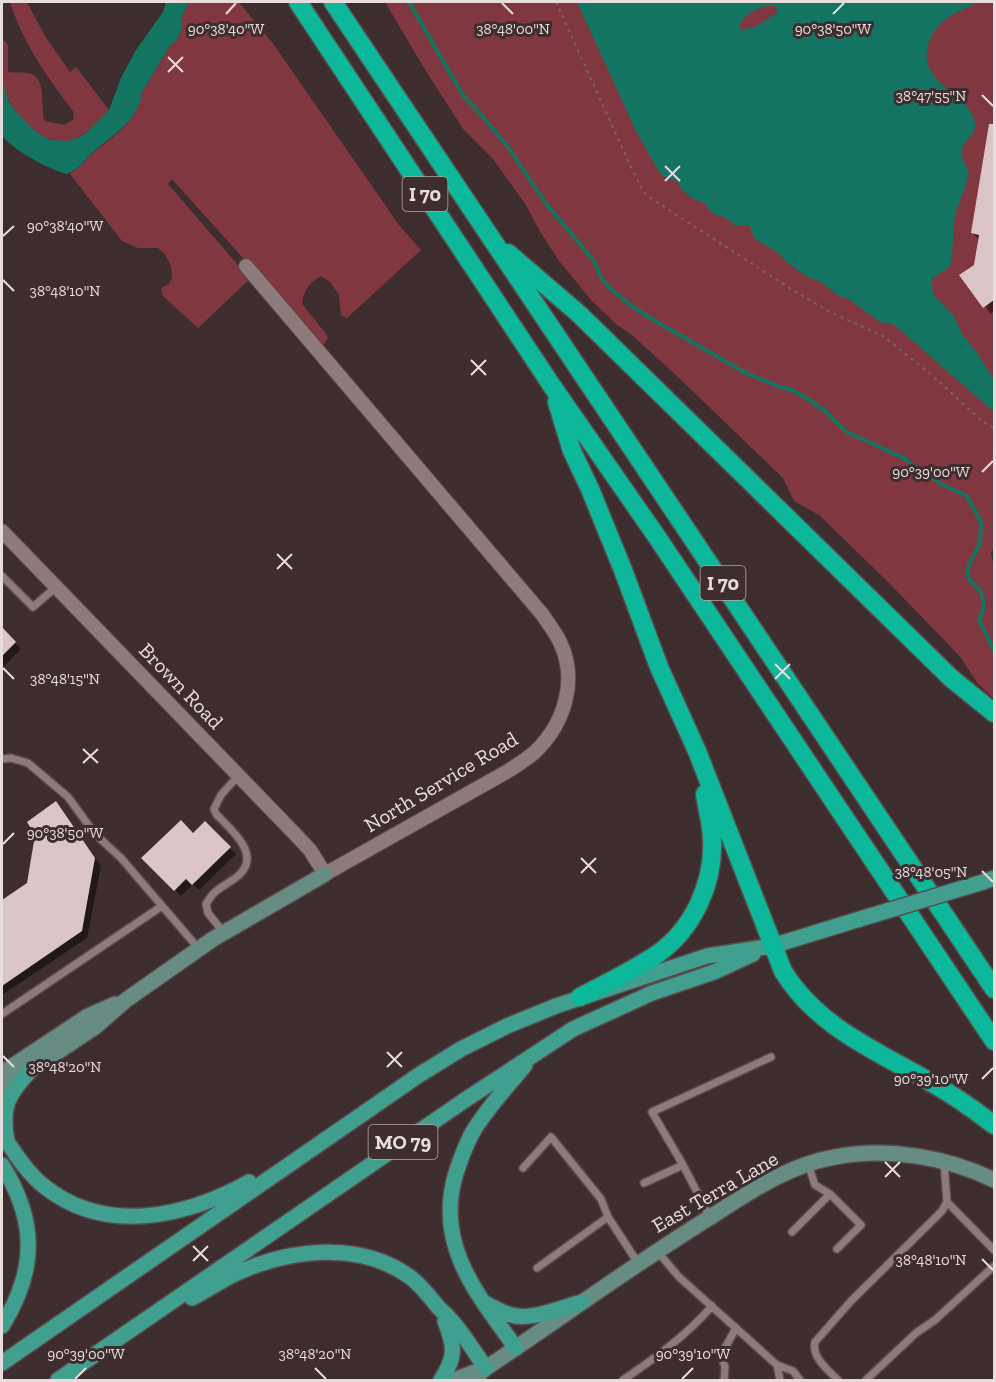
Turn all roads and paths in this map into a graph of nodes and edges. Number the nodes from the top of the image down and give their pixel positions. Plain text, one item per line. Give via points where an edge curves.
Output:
1 (298, 2) edge
2 (333, 2) edge
3 (556, 2) edge
4 (491, 238) junction
5 (246, 266) dead end
6 (552, 386) junction
7 (994, 428) edge
8 (2, 531) edge
9 (2, 576) edge
10 (56, 588) junction
11 (994, 713) edge
12 (696, 751) junction
13 (2, 759) edge
14 (238, 776) junction
15 (325, 874) junction
16 (988, 880) edge
17 (162, 906) junction
18 (954, 929) junction
19 (224, 933) junction
20 (772, 946) junction
21 (199, 949) junction
22 (994, 967) edge
23 (994, 989) edge
24 (580, 998) junction
25 (126, 1000) junction
26 (2, 1014) edge
27 (994, 1041) edge
28 (536, 1052) junction
29 (771, 1057) dead end
30 (30, 1071) junction
31 (2, 1073) edge
32 (2, 1089) edge
33 (994, 1125) edge
34 (4, 1138) edge
35 (322, 1142) junction
36 (944, 1161) junction
37 (808, 1164) junction
38 (2, 1165) edge
39 (683, 1165) junction
40 (523, 1168) dead end
41 (994, 1180) edge
42 (644, 1183) dead end
43 (830, 1194) junction
44 (946, 1202) junction
45 (608, 1217) junction
46 (710, 1217) junction
47 (792, 1233) dead end
48 (837, 1249) dead end
49 (657, 1251) junction
50 (994, 1251) edge
51 (638, 1263) junction
52 (994, 1266) edge
53 (537, 1268) dead end
54 (483, 1302) junction
55 (582, 1302) junction
56 (711, 1306) junction
57 (440, 1310) junction
58 (2, 1326) edge
59 (736, 1328) junction
60 (123, 1336) junction
61 (516, 1348) junction
62 (2, 1363) edge
63 (777, 1365) junction
64 (486, 1368) junction
65 (58, 1380) edge
66 (441, 1380) edge
67 (454, 1380) edge
68 (473, 1380) edge
69 (623, 1380) edge
70 (724, 1380) edge
71 (780, 1380) edge
72 (800, 1380) edge
73 (838, 1380) edge
74 (866, 1380) edge

1 - 6 highway, I 70
2 - 4 highway, I 70
3 - 7 path via 630,165 649,197 791,289 883,336
4 - 11 highway via 579,314 951,678
4 - 18 highway, I 70
5 - 15 street, North Service Road via 542,614 560,642 569,670 567,697 556,726 535,752
6 - 12 highway via 572,451
6 - 27 highway, I 70
8 - 10 street, Brown Road
9 - 10 lane via 33,607
10 - 14 street, Brown Road
12 - 20 highway
12 - 24 highway via 712,840 709,878 701,900 683,929 657,954
13 - 17 lane via 28,763 68,797 95,834
14 - 15 street, Brown Road via 310,850
14 - 19 lane via 214,809 238,837 247,860 242,873 214,893 206,904 208,913
15 - 19 street, North Service Road
16 - 20 main road, MO 79, bridge
17 - 21 lane
17 - 26 lane
18 - 22 highway
18 - 23 highway, I 70
19 - 21 street, North Service Road
20 - 24 main road, MO 79 via 707,956
20 - 28 main road, MO 79 via 612,1009
20 - 33 highway via 791,984 825,1020 928,1080
21 - 25 street, North Service Road
24 - 35 main road, MO 79 via 507,1026 461,1049
25 - 30 street, North Service Road via 95,1028
25 - 31 street, North Service Road via 88,1016
28 - 54 main road via 474,1130 451,1190 452,1240 464,1271
28 - 60 main road, MO 79
29 - 39 lane via 652,1112
30 - 32 street, North Service Road
30 - 34 main road via 14,1088 6,1107
34 - 35 main road via 44,1186 67,1201 93,1212 128,1216 188,1209 231,1192
35 - 62 main road, MO 79
36 - 37 street, East Terra Lane via 873,1154
36 - 41 street, East Terra Lane
36 - 44 lane
37 - 43 lane via 815,1185
37 - 46 street, East Terra Lane via 759,1186
38 - 58 main road via 16,1187 29,1237 21,1289
39 - 42 lane
39 - 46 lane
40 - 45 lane via 551,1137 601,1199
43 - 47 lane
43 - 48 lane via 861,1225
44 - 50 lane
44 - 73 lane via 931,1224 851,1301 815,1342 816,1356
45 - 51 lane
45 - 53 lane
46 - 49 street, East Terra Lane
49 - 51 street, East Terra Lane
49 - 56 lane
51 - 55 street, East Terra Lane
52 - 74 lane
54 - 55 main road via 518,1317
54 - 61 main road
55 - 61 street, East Terra Lane
56 - 59 lane
56 - 69 lane via 679,1339
57 - 60 main road via 410,1277 388,1265 348,1253 305,1253 234,1274
57 - 64 main road via 452,1320
57 - 66 main road via 453,1352 451,1365
59 - 63 lane
59 - 70 lane via 721,1354
60 - 65 main road, MO 79
61 - 64 street, East Terra Lane
63 - 71 lane
63 - 72 lane via 793,1371
64 - 67 street, East Terra Lane
64 - 68 street, East Terra Lane

